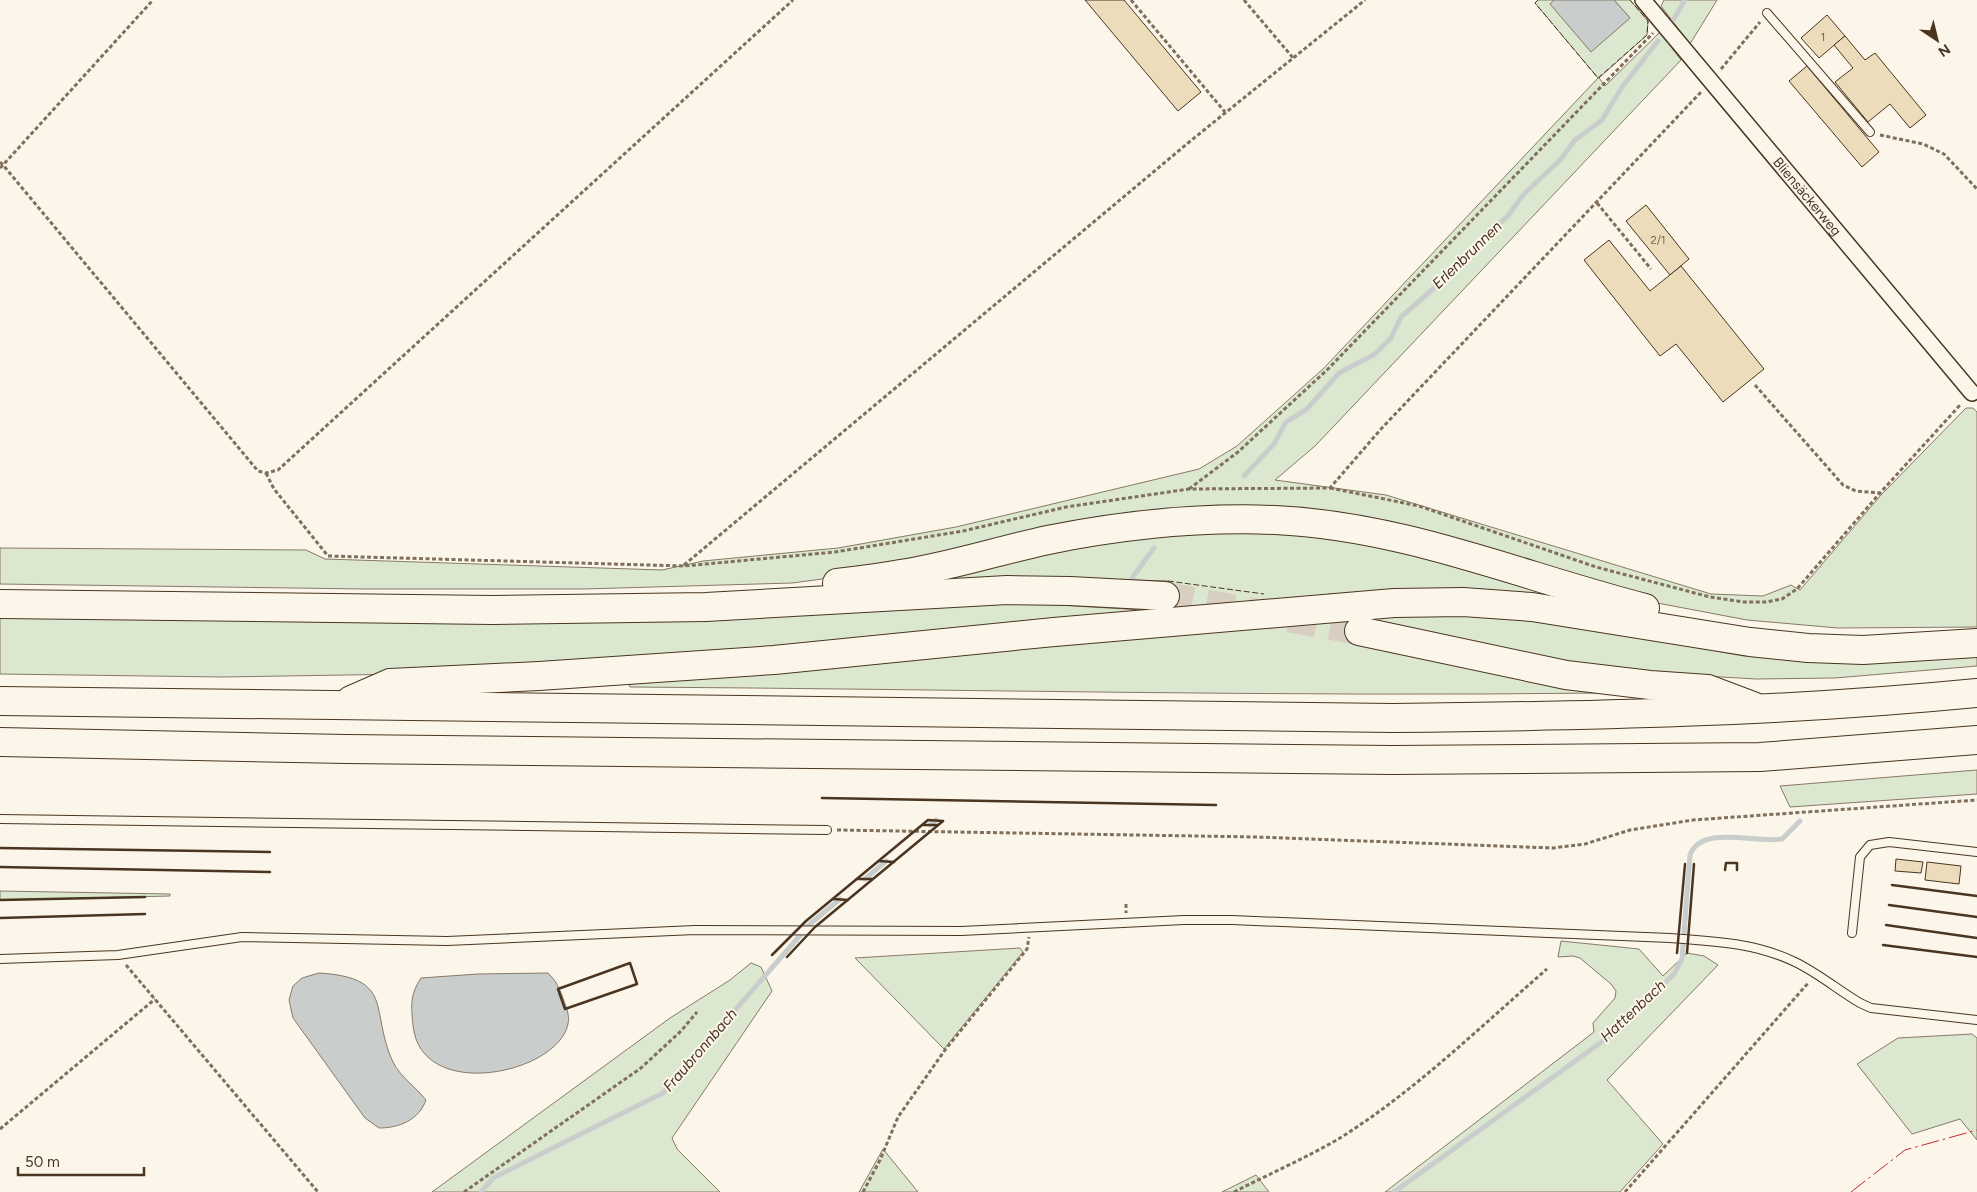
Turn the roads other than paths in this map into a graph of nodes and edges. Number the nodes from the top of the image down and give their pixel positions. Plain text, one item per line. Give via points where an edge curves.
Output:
1 (1642, 0) edge
2 (1767, 13) road end
3 (1870, 132) road end
4 (1972, 393) road end
5 (1165, 596) tunnel mouth
6 (0, 604) edge
7 (774, 604) junction
8 (1359, 630) tunnel mouth
9 (1695, 634) junction
10 (1977, 643) edge
11 (1977, 693) edge
12 (0, 701) edge
13 (341, 704) junction
14 (1764, 710) junction
15 (1977, 740) edge
16 (0, 742) edge
17 (0, 819) edge
18 (826, 830) road end
19 (1977, 852) edge
20 (1852, 933) dead end
21 (0, 959) edge
22 (1977, 1020) edge

1 - 4 street, Bliensäckerweg
2 - 3 lane
5 - 7 highway via 1008,590
6 - 7 highway via 502,610
7 - 9 highway via 831,584 908,573 1096,531 1177,521 1274,520 1375,532 1450,549 1654,610
8 - 14 highway via 1566,675 1708,689
9 - 10 highway via 1817,648 1921,648
9 - 13 highway via 1532,607 1463,602 1394,603 774,660 390,683
11 - 14 highway
12 - 13 highway
13 - 14 highway via 1277,718 1626,715
15 - 16 highway via 1760,757 1430,760 582,752
17 - 18 lane
19 - 20 lane via 1889,842 1870,845 1860,857
21 - 22 lane via 118,955 242,937 447,941 626,932 961,931 1232,920 1697,940 1762,950 1786,958 1871,1008

